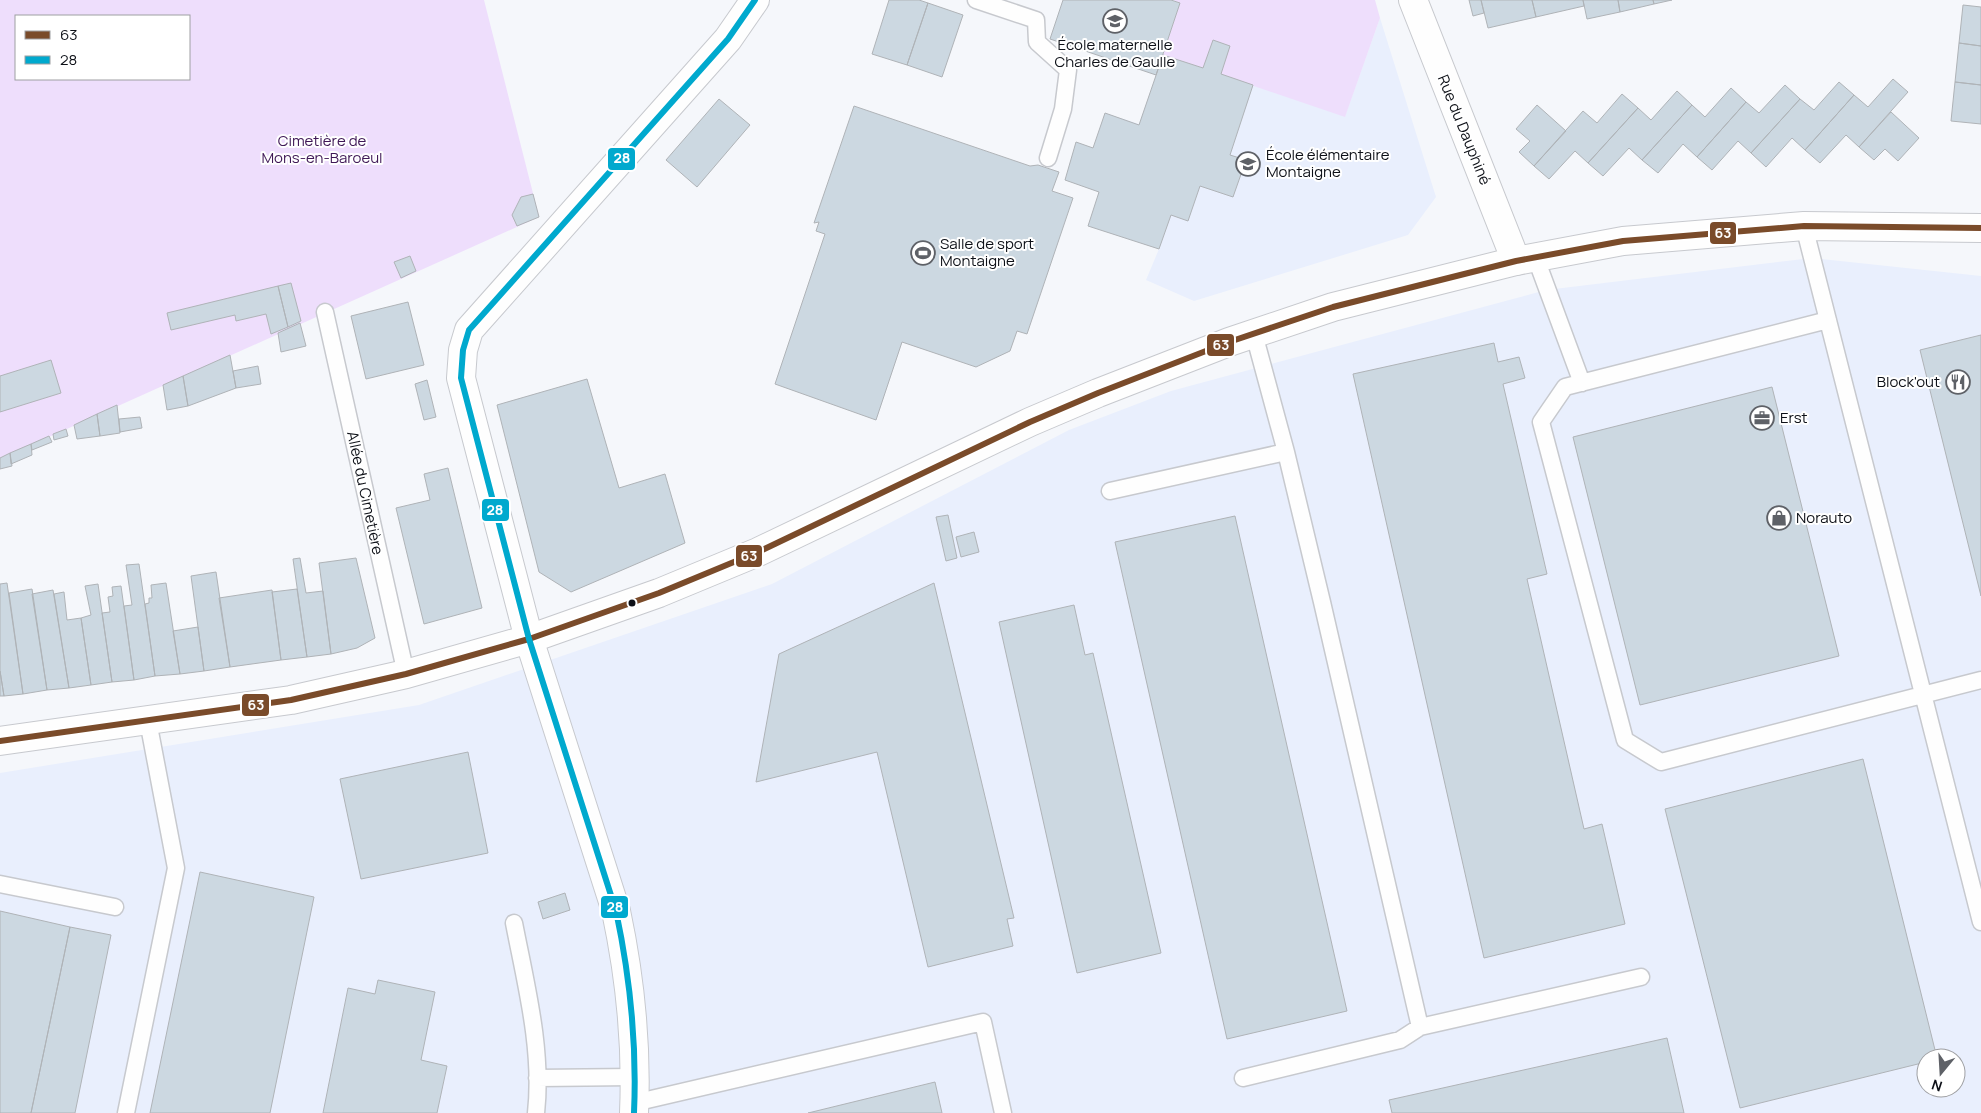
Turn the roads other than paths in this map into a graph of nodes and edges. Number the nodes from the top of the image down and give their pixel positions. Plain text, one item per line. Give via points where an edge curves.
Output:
1 (755, 0) edge
2 (976, 0) edge
3 (1412, 0) edge
4 (1048, 158) dead end
5 (1804, 226) junction
6 (1981, 228) edge
7 (1526, 258) junction
8 (326, 312) dead end
9 (1828, 320) junction
10 (1254, 334) junction
11 (1582, 383) junction
12 (1286, 452) junction
13 (1110, 491) dead end
14 (529, 639) junction
15 (406, 674) junction
16 (1981, 680) edge
17 (1923, 694) junction
18 (148, 721) junction
19 (0, 741) edge
20 (0, 884) edge
21 (114, 906) dead end
22 (1981, 922) edge
23 (514, 924) dead end
24 (1640, 977) dead end
25 (1420, 1027) junction
26 (634, 1077) junction
27 (537, 1078) junction
28 (1243, 1078) dead end
29 (634, 1108) edge
30 (126, 1113) edge
31 (536, 1113) edge
32 (1004, 1113) edge

1 - 14 street via 728,39 468,330 461,378
2 - 4 lane via 1036,20 1037,42 1068,70 1063,109
3 - 7 street, Rue du Dauphiné
5 - 6 street
5 - 7 street via 1633,240
5 - 9 lane
7 - 10 street via 1333,307
7 - 11 lane
8 - 15 lane, Allée du Cimetière
9 - 11 lane
9 - 17 lane
10 - 12 lane
10 - 14 street via 1159,368 1030,422 758,552 659,593
11 - 17 lane via 1565,387 1541,422 1625,740 1661,762
12 - 13 lane
12 - 25 lane
14 - 15 street
14 - 26 street via 616,912 627,974
15 - 18 street via 291,700
16 - 17 lane
17 - 22 lane
18 - 19 street
18 - 30 lane via 176,868
20 - 21 lane
23 - 27 lane via 532,1012
24 - 25 lane
25 - 28 lane via 1400,1040
26 - 27 lane
26 - 29 street
27 - 31 lane
29 - 32 lane via 983,1022

